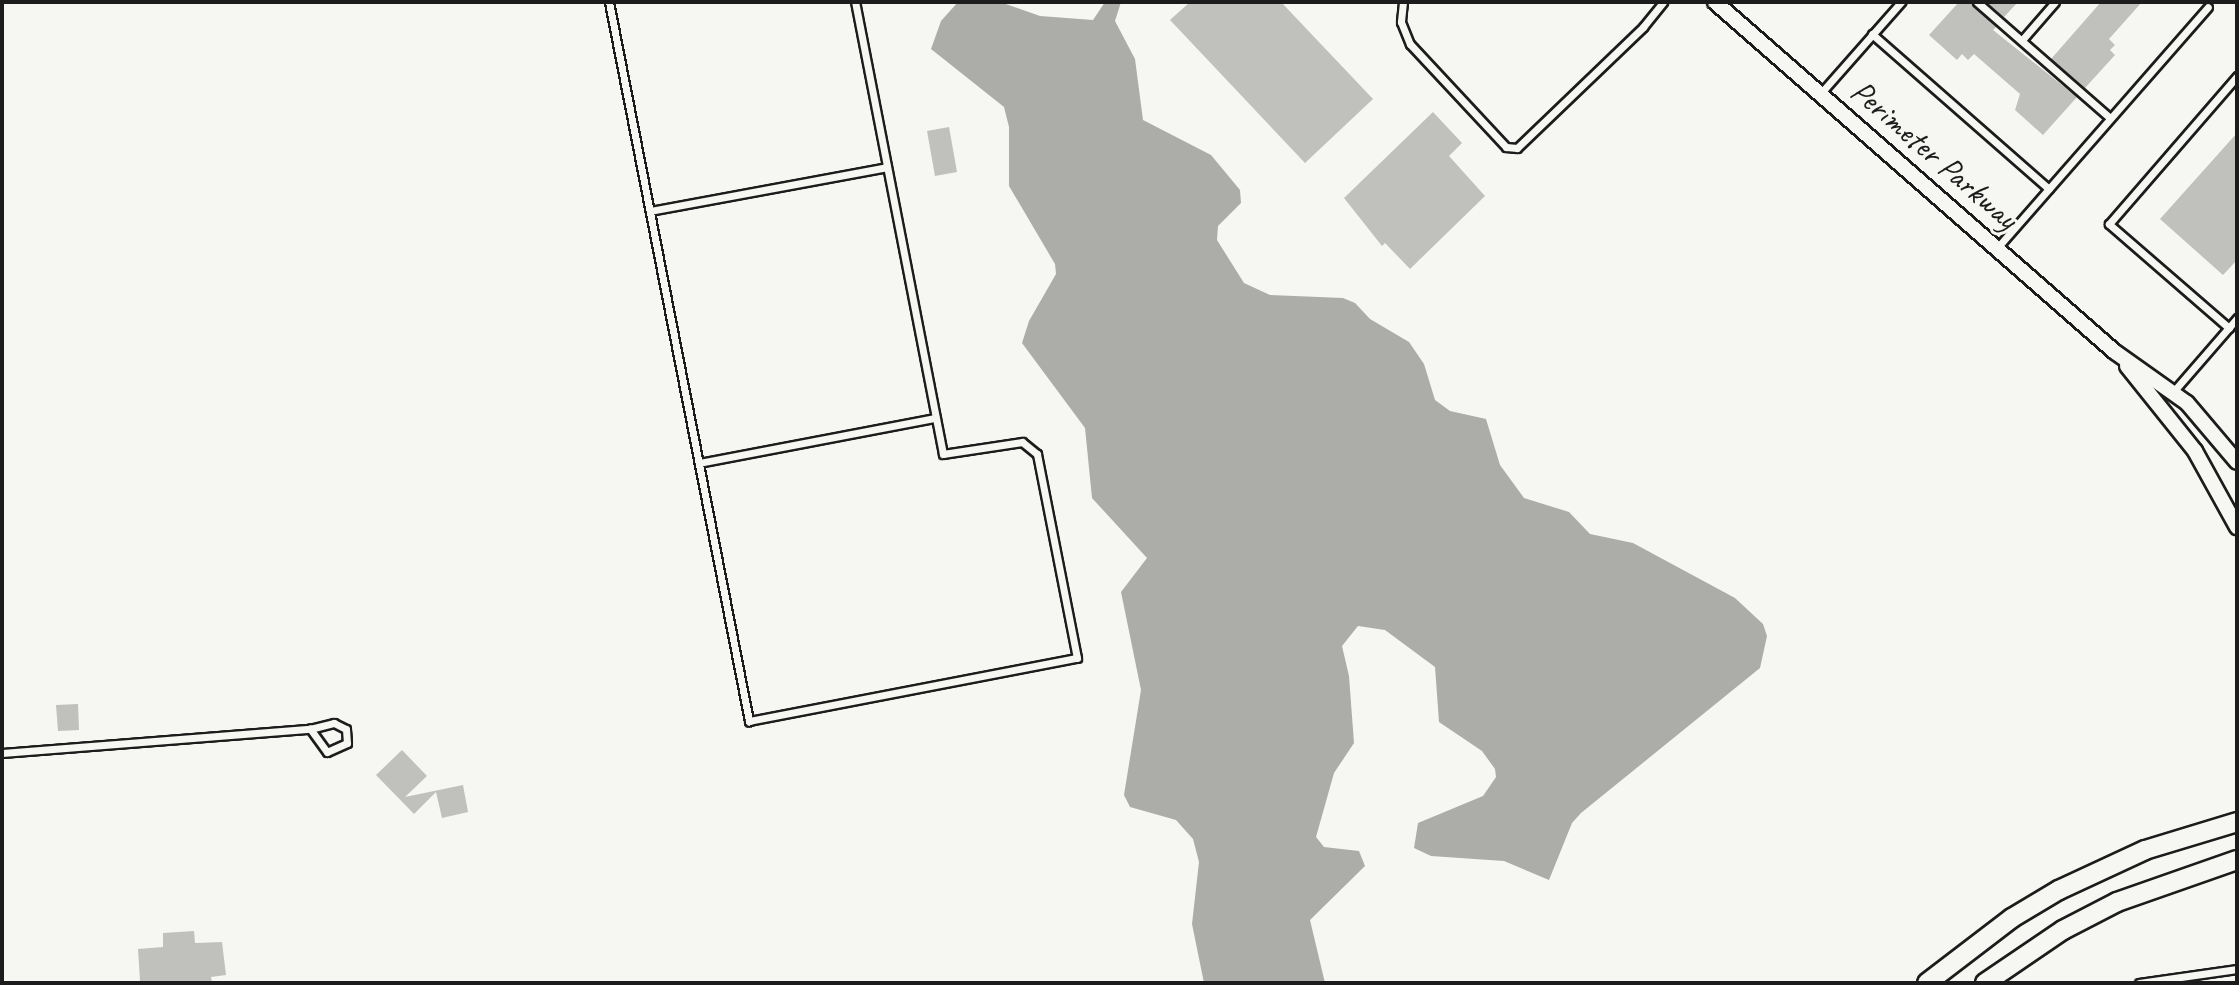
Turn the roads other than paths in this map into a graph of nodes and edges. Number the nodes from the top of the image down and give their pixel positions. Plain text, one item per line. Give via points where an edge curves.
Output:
1 (609, 2) edge
2 (855, 2) edge
3 (1403, 2) edge
4 (1663, 2) edge
5 (1714, 2) edge
6 (1901, 2) edge
7 (1977, 2) edge
8 (2055, 2) edge
9 (2208, 6) dead end
10 (1872, 34) junction
11 (2022, 40) junction
12 (2237, 76) edge
13 (1820, 94) junction
14 (2110, 118) junction
15 (887, 166) junction
16 (2049, 189) junction
17 (650, 211) junction
18 (1997, 248) junction
19 (2237, 318) edge
20 (2229, 328) junction
21 (2115, 352) junction
22 (2172, 392) junction
23 (936, 418) junction
24 (2237, 462) edge
25 (699, 463) junction
26 (2237, 527) edge
27 (310, 729) junction
28 (2, 753) edge
29 (2237, 822) edge
30 (2237, 859) edge
31 (2237, 968) edge
32 (1927, 983) edge
33 (1985, 983) edge
34 (2139, 983) edge

1 - 17 lane
2 - 15 lane
3 - 4 lane via 1401,22 1410,44 1506,146 1517,148 1643,27
5 - 13 street, Perimeter Parkway
6 - 10 lane
7 - 11 lane
8 - 11 lane
9 - 14 lane
10 - 13 lane
10 - 16 lane
11 - 14 lane
12 - 20 lane via 2109,224
13 - 18 street, Perimeter Parkway
14 - 16 lane
15 - 17 lane
15 - 23 lane
16 - 18 lane
17 - 25 lane
18 - 21 street, Perimeter Parkway
19 - 20 lane
20 - 22 lane
21 - 22 street, Perimeter Parkway
21 - 26 street, Perimeter Parkway via 2195,451
22 - 24 street, Perimeter Parkway via 2187,403
23 - 25 lane
23 - 25 lane via 943,454 1022,442 1037,454 1077,657 749,722
27 - 27 lane via 340,724 349,735 347,743 327,752
27 - 28 lane
29 - 32 street via 2145,849 2059,890 2012,918
30 - 33 street via 2117,902 2063,930
31 - 34 lane

